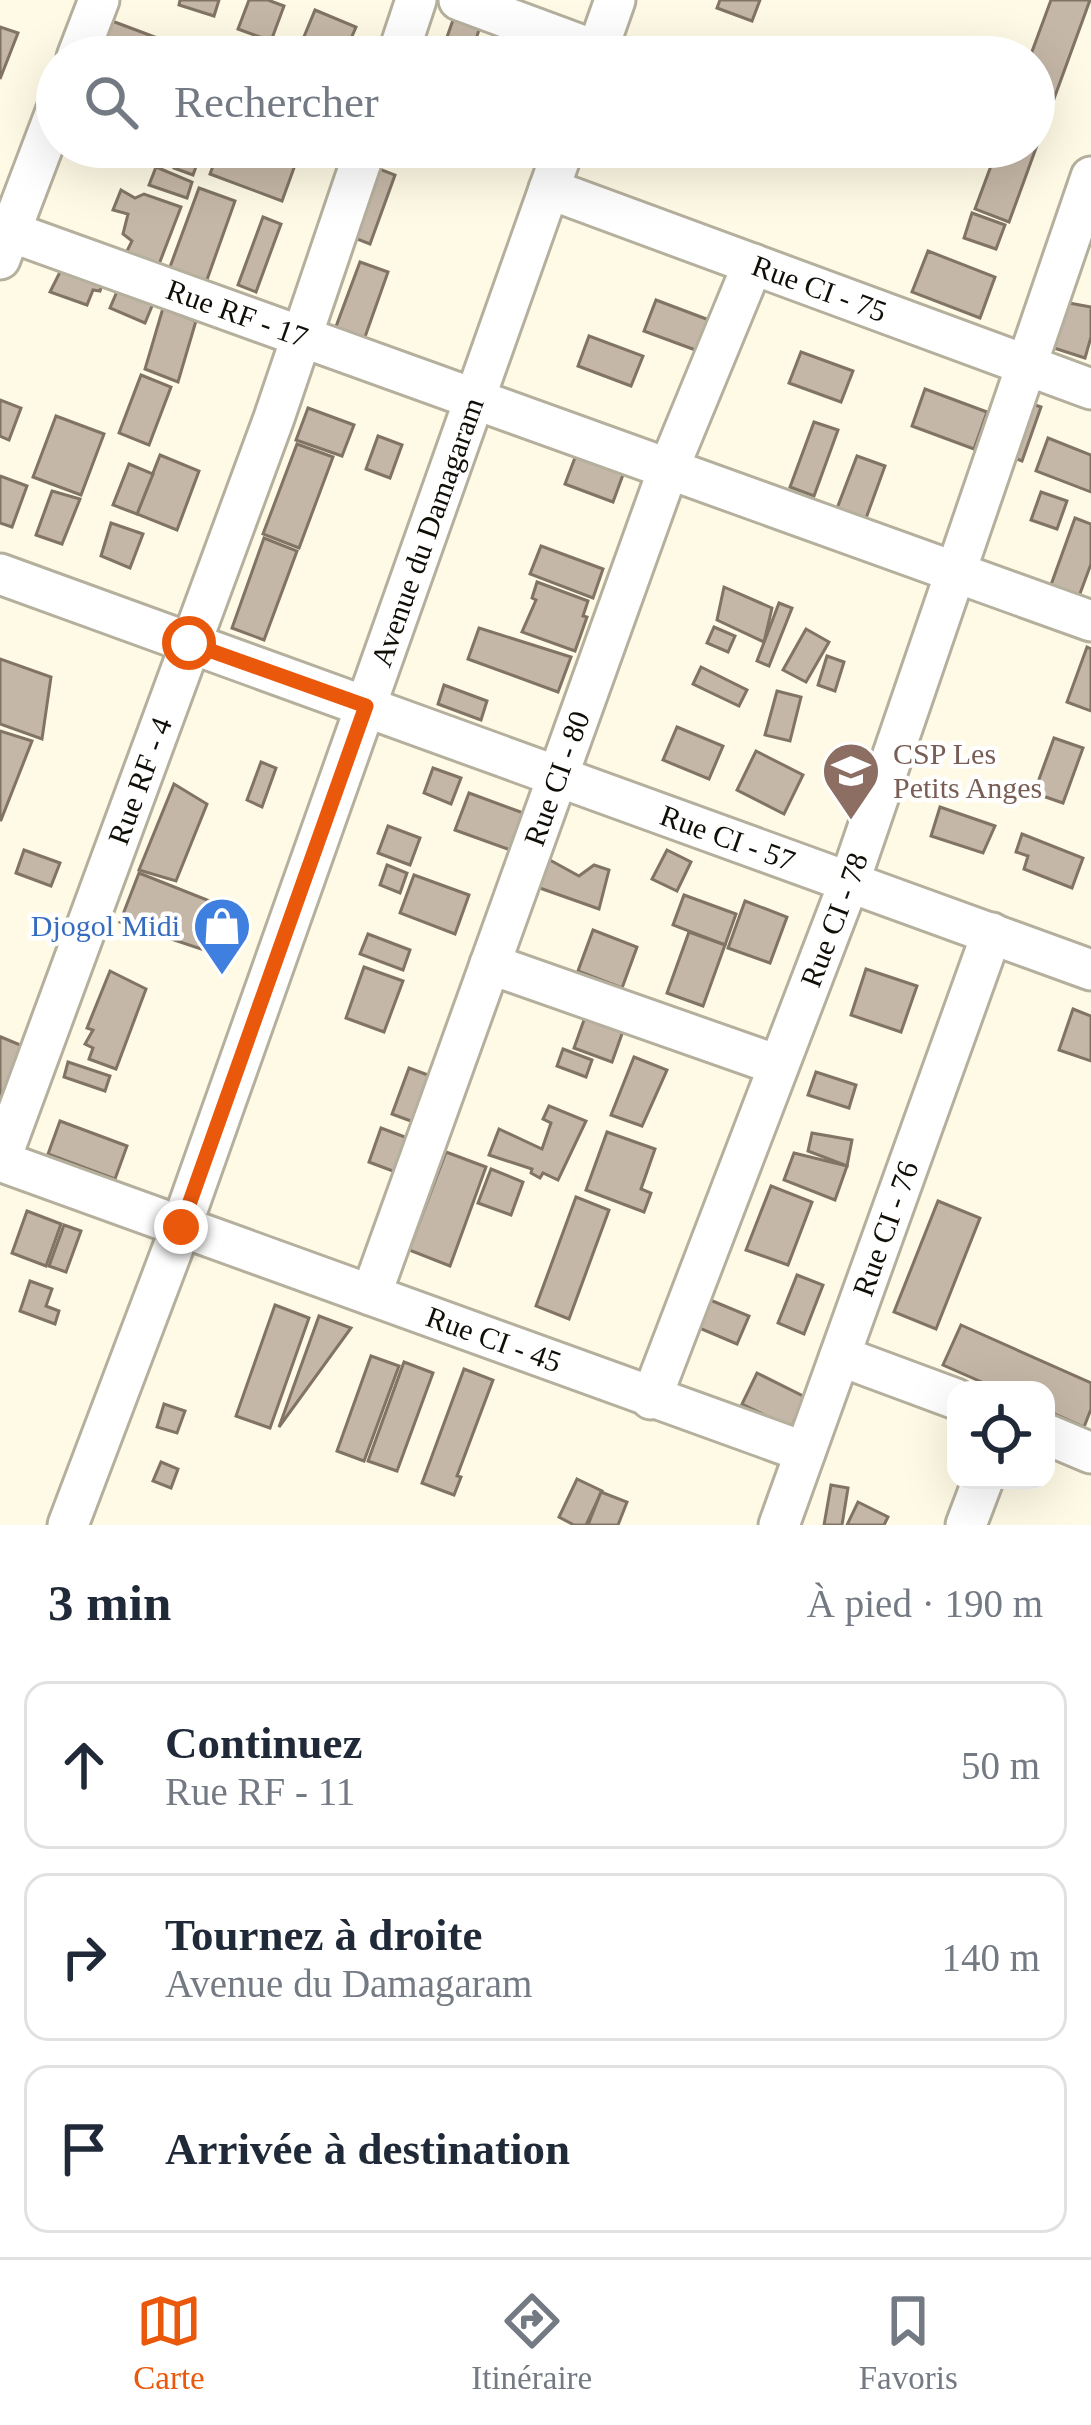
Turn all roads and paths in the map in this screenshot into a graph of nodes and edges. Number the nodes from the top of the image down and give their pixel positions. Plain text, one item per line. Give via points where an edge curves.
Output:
1 (99, 0) edge
2 (416, 0) edge
3 (459, 0) edge
4 (616, 0) edge
5 (85, 36) edge
6 (404, 36) edge
7 (550, 36) edge
8 (603, 36) edge
9 (36, 160) edge
10 (359, 168) edge
11 (556, 168) edge
12 (1091, 177) edge
13 (549, 189) junction
14 (3, 239) edge
15 (752, 264) junction
16 (302, 336) junction
17 (1024, 365) junction
18 (1091, 389) edge
19 (475, 398) junction
20 (668, 470) junction
21 (954, 572) junction
22 (0, 574) edge
23 (1091, 621) edge
24 (189, 643) junction
25 (366, 706) junction
26 (556, 773) junction
27 (850, 880) junction
28 (992, 933) junction
29 (490, 964) junction
30 (1090, 966) edge
31 (777, 1065) junction
32 (0, 1161) edge
33 (181, 1227) junction
34 (371, 1295) junction
35 (840, 1356) junction
36 (947, 1396) edge
37 (651, 1399) junction
38 (1055, 1438) edge
39 (805, 1452) junction
40 (1091, 1454) edge
41 (979, 1489) edge
42 (68, 1525) edge
43 (779, 1525) edge
44 (966, 1525) edge

1 - 5 street
2 - 6 street
3 - 7 street
4 - 8 street
9 - 14 street
10 - 16 street, Rue RF - 4
11 - 13 street, Avenue du Damagaram
12 - 17 street, Rue CI - 78
13 - 15 street, Rue CI - 75
13 - 19 street, Avenue du Damagaram
14 - 16 street, Rue RF - 17
15 - 17 street, Rue CI - 75
15 - 20 street, Rue CI - 80
16 - 19 street, Rue RF - 17
16 - 24 street, Rue RF - 4
17 - 18 street, Rue CI - 75
17 - 21 street, Rue CI - 78
19 - 20 street, Rue RF - 17
19 - 25 street, Avenue du Damagaram
20 - 21 street, Rue RF - 17
20 - 26 street, Rue CI - 80
21 - 23 street, Rue RF - 17
21 - 27 street, Rue CI - 78
22 - 24 street, Rue CI - 57
24 - 25 street, Rue CI - 57
24 - 32 street, Rue RF - 4
25 - 26 street, Rue CI - 57
25 - 33 street, Avenue du Damagaram
26 - 27 street, Rue CI - 57
26 - 29 street, Rue CI - 80
27 - 28 street, Rue CI - 57
27 - 31 street, Rue CI - 78
28 - 30 street, Rue CI - 57
28 - 35 street, Rue CI - 76
29 - 31 street
29 - 34 street, Rue CI - 80
31 - 37 street, Rue CI - 78
32 - 33 street, Rue CI - 45
33 - 34 street, Rue CI - 45
33 - 42 street, Avenue du Damagaram
34 - 37 street, Rue CI - 45
35 - 36 street
35 - 39 street, Rue CI - 76
37 - 39 street, Rue CI - 45
38 - 40 street
39 - 43 street, Rue CI - 76
41 - 44 street

